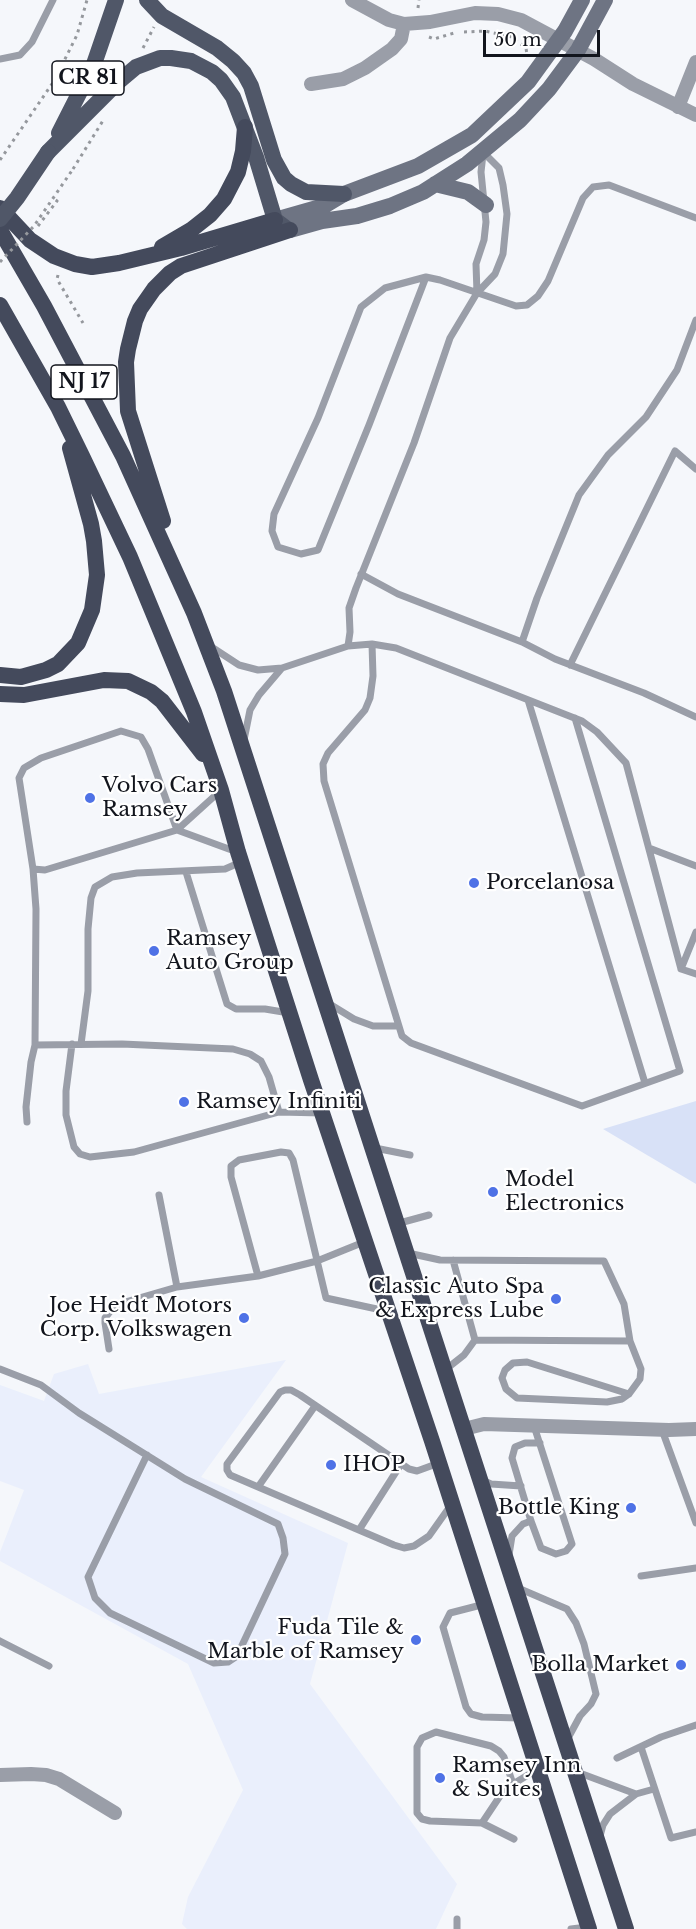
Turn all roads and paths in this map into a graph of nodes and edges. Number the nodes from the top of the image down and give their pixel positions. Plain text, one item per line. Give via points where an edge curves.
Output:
1 (53, 0) edge
2 (87, 0) edge
3 (116, 0) edge
4 (147, 0) edge
5 (352, 0) edge
6 (458, 0) edge
7 (582, 0) edge
8 (605, 0) edge
9 (460, 15) junction
10 (404, 24) junction
11 (559, 39) junction
12 (526, 48) dead end
13 (578, 50) junction
14 (527, 55) dead end
15 (0, 59) edge
16 (696, 62) edge
17 (311, 84) dead end
18 (678, 107) junction
19 (696, 115) edge
20 (244, 127) junction
21 (472, 135) junction
22 (48, 152) junction
23 (483, 152) junction
24 (0, 160) edge
25 (73, 169) dead end
26 (435, 184) junction
27 (344, 194) junction
28 (54, 199) junction
29 (486, 205) junction
30 (0, 208) edge
31 (696, 218) edge
32 (0, 219) edge
33 (275, 220) junction
34 (0, 230) edge
35 (290, 230) junction
36 (34, 231) dead end
37 (145, 256) junction
38 (0, 262) edge
39 (426, 277) junction
40 (477, 293) junction
41 (1, 307) edge
42 (696, 320) edge
43 (58, 407) junction
44 (696, 469) edge
45 (362, 573) junction
46 (194, 613) junction
47 (522, 642) junction
48 (205, 643) junction
49 (372, 644) junction
50 (348, 646) junction
51 (570, 665) junction
52 (282, 668) junction
53 (0, 675) edge
54 (0, 694) edge
55 (528, 700) junction
56 (696, 717) edge
57 (575, 718) junction
58 (242, 748) junction
59 (211, 764) junction
60 (221, 790) junction
61 (177, 830) junction
62 (649, 848) junction
63 (240, 857) junction
64 (696, 866) edge
65 (33, 868) junction
66 (186, 872) junction
67 (696, 932) edge
68 (681, 969) junction
69 (696, 974) edge
70 (326, 1002) junction
71 (291, 1013) junction
72 (398, 1026) junction
73 (72, 1044) junction
74 (81, 1044) junction
75 (35, 1045) junction
76 (645, 1083) junction
77 (279, 1112) junction
78 (322, 1113) junction
79 (27, 1122) dead end
80 (372, 1147) junction
81 (410, 1155) dead end
82 (159, 1195) dead end
83 (429, 1215) dead end
84 (396, 1224) junction
85 (364, 1242) junction
86 (405, 1252) junction
87 (453, 1260) junction
88 (317, 1261) junction
89 (258, 1276) junction
90 (177, 1287) junction
91 (389, 1311) junction
92 (475, 1340) junction
93 (630, 1341) junction
94 (109, 1349) dead end
95 (0, 1368) edge
96 (445, 1370) junction
97 (629, 1394) junction
98 (315, 1406) junction
99 (534, 1425) junction
100 (464, 1429) junction
101 (696, 1429) edge
102 (662, 1430) junction
103 (540, 1443) junction
104 (147, 1455) junction
105 (439, 1463) junction
106 (401, 1464) junction
107 (480, 1479) junction
108 (521, 1486) junction
109 (258, 1487) junction
110 (452, 1502) junction
111 (531, 1521) junction
112 (696, 1523) edge
113 (359, 1530) junction
114 (508, 1564) junction
115 (696, 1568) edge
116 (642, 1576) dead end
117 (515, 1586) junction
118 (484, 1604) junction
119 (0, 1641) edge
120 (49, 1666) dead end
121 (522, 1719) junction
122 (696, 1725) edge
123 (566, 1743) junction
124 (641, 1747) junction
125 (617, 1758) dead end
126 (538, 1769) junction
127 (575, 1771) junction
128 (0, 1775) edge
129 (513, 1784) junction
130 (654, 1789) junction
131 (636, 1794) junction
132 (115, 1813) dead end
133 (482, 1823) junction
134 (696, 1832) edge
135 (514, 1839) dead end
136 (598, 1842) junction
137 (457, 1919) dead end
138 (589, 1928) edge
139 (457, 1929) edge
140 (571, 1929) edge
141 (626, 1929) edge

1 - 15 lane via 32,42 20,55
2 - 24 path via 77,35 54,81
3 - 22 main road, CR 81 via 94,64
4 - 27 main road via 162,16 217,48 244,73 284,178 306,192
5 - 10 street
6 - 9 street
7 - 11 main road
8 - 13 main road
9 - 10 street
9 - 11 street via 510,16
10 - 17 street via 401,39 392,49 364,68 343,79
11 - 13 street
11 - 21 main road via 528,82
12 - 14 path
13 - 18 street
13 - 23 main road via 535,105
16 - 18 street
18 - 19 street
20 - 22 main road via 233,97 212,72 181,59 160,58 129,72
20 - 33 main road
20 - 37 highway via 238,172 218,207 190,230
21 - 23 main road
21 - 27 main road via 418,166
22 - 32 main road, CR 81, bridge
23 - 26 main road
23 - 29 lane via 481,172
23 - 40 lane via 499,168 506,201 506,230 495,274
25 - 28 path, bridge
26 - 29 main road via 468,192
26 - 35 main road via 373,212
27 - 33 main road via 324,206
28 - 36 path via 57,201
28 - 38 path, bridge
29 - 40 lane via 484,240 476,264
30 - 37 highway via 38,246 68,262 100,266
31 - 40 lane via 609,185 593,187 583,198 548,280 533,301 516,306
33 - 35 main road
33 - 37 highway
34 - 46 highway, NJ 17 via 123,456
35 - 46 highway via 193,261 170,273 147,298 131,336 126,379 128,411
39 - 39 lane via 385,288 361,307 318,418 274,514 272,531 278,547 301,554 318,550
39 - 40 lane
40 - 45 lane via 450,338 414,443
41 - 43 highway, NJ 17
42 - 47 lane via 677,370 646,417 608,455 579,495
43 - 53 highway via 94,541 97,574 92,610 78,642 58,664 21,677
43 - 59 highway, NJ 17 via 130,557 194,712
44 - 51 lane via 675,451
45 - 47 lane via 398,594
45 - 50 lane via 349,608
46 - 48 highway, NJ 17
47 - 51 lane
48 - 52 lane via 239,664 258,670
48 - 58 highway, NJ 17
49 - 50 lane
49 - 55 lane via 396,648
49 - 72 lane via 370,698 365,710 328,753 323,764 324,781
50 - 52 lane
51 - 56 lane
52 - 58 lane via 250,710
54 - 59 highway via 36,694 104,680 128,681 162,701
55 - 57 lane
55 - 76 lane
57 - 62 lane via 597,732 626,763
57 - 76 lane via 680,1071
58 - 70 highway, NJ 17
59 - 60 highway, NJ 17
60 - 61 lane
60 - 63 highway, NJ 17
61 - 63 lane
61 - 65 lane via 45,870
61 - 65 lane via 148,749 141,738 121,731 40,758 24,768 19,778
62 - 64 lane
62 - 68 lane
63 - 66 lane via 225,869
63 - 71 highway, NJ 17
65 - 75 lane
66 - 71 lane via 228,1004 236,1009
66 - 74 lane via 129,874 112,877 95,887 90,908 88,991
67 - 68 lane
68 - 69 lane
70 - 72 lane via 373,1026
70 - 80 highway, NJ 17
71 - 78 highway, NJ 17
72 - 76 lane via 411,1043 582,1106
73 - 74 lane
73 - 75 lane
73 - 77 lane via 66,1115 74,1147 80,1154 90,1157 134,1152
74 - 77 lane via 233,1049 250,1054 261,1060
75 - 79 lane
77 - 78 lane
78 - 85 highway, NJ 17
80 - 81 lane
80 - 84 highway, NJ 17
82 - 90 lane
83 - 84 lane
84 - 86 highway, NJ 17
85 - 88 lane
85 - 91 highway, NJ 17
86 - 87 lane
86 - 96 highway, NJ 17
87 - 92 lane
87 - 93 lane via 604,1261 624,1304
88 - 89 lane
88 - 89 lane via 289,1153 239,1160 231,1166 231,1176
88 - 91 lane via 326,1298
89 - 90 lane
90 - 94 lane via 115,1305 105,1318
91 - 105 highway, NJ 17
92 - 93 lane
92 - 96 lane
93 - 97 lane via 640,1379
95 - 104 lane via 41,1385
96 - 100 highway, NJ 17
97 - 97 lane via 527,1362 513,1363 502,1378 506,1389 517,1398 607,1402
98 - 106 lane
98 - 109 lane
98 - 109 lane via 291,1390 280,1392 228,1464 230,1475
99 - 100 street via 484,1424
99 - 102 street
99 - 103 lane
100 - 107 highway, NJ 17
101 - 102 street
102 - 112 lane
103 - 108 lane via 515,1447 512,1458
103 - 111 lane via 572,1544 556,1554 541,1548
104 - 104 lane via 185,1479 278,1524 284,1538 285,1554 237,1656 228,1662 214,1663 110,1613 95,1598 88,1577
105 - 106 lane via 417,1471
105 - 110 highway, NJ 17
106 - 113 lane
107 - 108 lane via 491,1484
107 - 114 highway, NJ 17
108 - 111 lane
109 - 113 lane
110 - 113 lane via 429,1536 414,1546 404,1548
110 - 118 highway, NJ 17
111 - 114 lane via 512,1536
114 - 117 highway, NJ 17
115 - 116 lane
117 - 123 highway, NJ 17
117 - 123 lane via 567,1609 584,1644 596,1694
118 - 121 highway, NJ 17
118 - 121 lane via 450,1613 442,1627 466,1707 471,1714 482,1717
119 - 120 lane
121 - 126 highway, NJ 17
122 - 124 lane
123 - 127 highway, NJ 17
124 - 125 lane
124 - 130 lane
126 - 129 lane
126 - 138 highway, NJ 17
127 - 131 lane
127 - 136 highway, NJ 17
128 - 132 street via 46,1775 59,1779
129 - 133 lane
129 - 133 lane via 504,1757 491,1746 436,1732 422,1738 417,1747 417,1813 430,1821
130 - 131 lane
130 - 134 lane via 671,1838
131 - 136 lane via 610,1814
133 - 135 lane
136 - 141 highway, NJ 17
137 - 139 lane
138 - 140 lane

